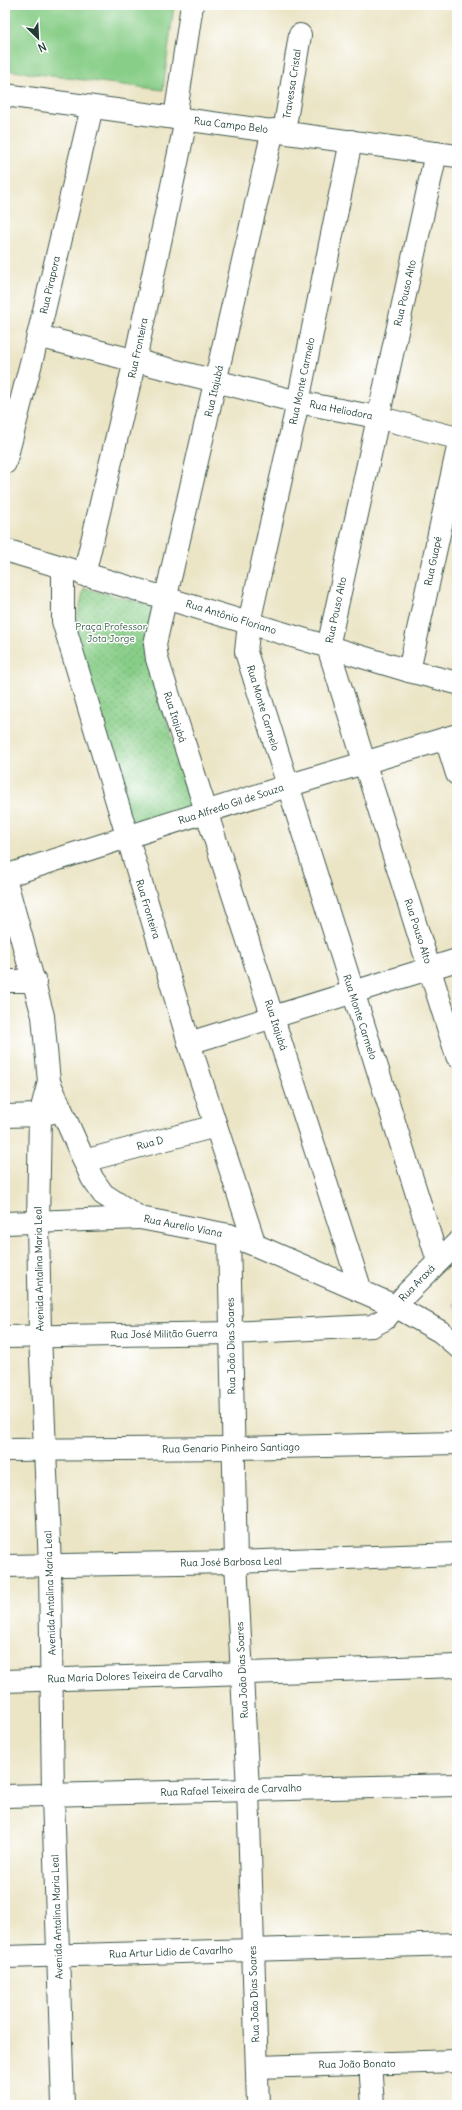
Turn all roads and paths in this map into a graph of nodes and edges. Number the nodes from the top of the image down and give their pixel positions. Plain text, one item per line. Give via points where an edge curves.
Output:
1 (192, 5) edge
2 (300, 36) dead end
3 (5, 95) edge
4 (92, 107) junction
5 (181, 119) junction
6 (278, 131) junction
7 (351, 141) junction
8 (447, 154) edge
9 (38, 336) junction
10 (135, 360) junction
11 (216, 381) junction
12 (298, 402) junction
13 (377, 417) junction
14 (457, 438) edge
15 (457, 452) edge
16 (5, 463) edge
17 (5, 550) edge
18 (63, 569) junction
19 (84, 575) junction
20 (166, 597) junction
21 (249, 623) junction
22 (328, 647) junction
23 (409, 671) junction
24 (457, 683) edge
25 (452, 737) edge
26 (364, 764) junction
27 (457, 774) edge
28 (287, 786) junction
29 (206, 813) junction
30 (127, 838) junction
31 (5, 877) edge
32 (457, 960) edge
33 (430, 969) junction
34 (5, 981) edge
35 (35, 981) junction
36 (352, 992) junction
37 (274, 1017) junction
38 (189, 1043) junction
39 (457, 1056) edge
40 (50, 1113) junction
41 (5, 1116) edge
42 (216, 1126) junction
43 (84, 1160) junction
44 (140, 1218) junction
45 (38, 1222) junction
46 (5, 1223) edge
47 (229, 1235) junction
48 (457, 1243) edge
49 (255, 1245) junction
50 (438, 1261) junction
51 (361, 1291) junction
52 (392, 1310) junction
53 (231, 1333) junction
54 (40, 1335) junction
55 (5, 1336) edge
56 (457, 1346) edge
57 (457, 1443) edge
58 (234, 1448) junction
59 (44, 1449) junction
60 (5, 1450) edge
61 (457, 1554) edge
62 (236, 1562) junction
63 (50, 1565) junction
64 (5, 1566) edge
65 (457, 1666) edge
66 (242, 1672) junction
67 (52, 1680) junction
68 (5, 1681) edge
69 (457, 1785) edge
70 (248, 1789) junction
71 (5, 1796) edge
72 (52, 1796) junction
73 (457, 1944) edge
74 (253, 1949) junction
75 (59, 1956) junction
76 (5, 1957) edge
77 (457, 2061) edge
78 (370, 2064) junction
79 (257, 2067) junction
80 (63, 2105) edge
81 (258, 2105) edge
82 (373, 2105) edge

1 - 5 street, Rua Fronteira
2 - 6 street, Travessa Cristal
3 - 4 street, Rua Campo Belo
4 - 5 street, Rua Campo Belo
4 - 9 street, Rua Pirapora
5 - 6 street, Rua Campo Belo
5 - 10 street, Rua Fronteira
6 - 7 street, Rua Campo Belo
6 - 11 street, Rua Itajubá
7 - 8 street, Rua Campo Belo
7 - 12 street, Rua Monte Carmelo
8 - 13 street, Rua Pouso Alto
9 - 10 street, Rua Heliodora
9 - 16 street, Rua Pirapora
10 - 11 street, Rua Heliodora
10 - 19 street, Rua Fronteira
11 - 12 street, Rua Heliodora
11 - 20 street, Rua Itajubá
12 - 13 street, Rua Heliodora
12 - 21 street, Rua Monte Carmelo
13 - 14 street, Rua Heliodora
13 - 22 street, Rua Pouso Alto
15 - 23 street, Rua Guapé
17 - 18 street, Rua Antônio Floriano
18 - 19 street, Rua Antônio Floriano
18 - 30 street, Rua Fronteira via 62,621
19 - 20 street, Rua Antônio Floriano
20 - 21 street, Rua Antônio Floriano
20 - 29 street, Rua Itajubá via 156,644 157,659
21 - 22 street, Rua Antônio Floriano
21 - 28 street, Rua Monte Carmelo via 246,652
22 - 23 street, Rua Antônio Floriano
22 - 26 street, Rua Pouso Alto
23 - 24 street, Rua Antônio Floriano
25 - 26 street, Rua Alfredo Gil de Souza
25 - 27 street
26 - 28 street, Rua Alfredo Gil de Souza
26 - 33 street, Rua Pouso Alto
28 - 29 street, Rua Alfredo Gil de Souza
28 - 36 street, Rua Monte Carmelo
29 - 30 street, Rua Alfredo Gil de Souza
29 - 37 street, Rua Itajubá
30 - 31 street, Rua Alfredo Gil de Souza
30 - 38 street, Rua Fronteira
31 - 35 street, Rua Aurelio Viana
32 - 33 street
33 - 36 street
33 - 39 street, Rua Pouso Alto
34 - 35 street
35 - 40 street, Rua Aurelio Viana via 43,1016
36 - 37 street
36 - 50 street, Rua Monte Carmelo
37 - 38 street
37 - 51 street, Rua Itajubá
38 - 42 street, Rua Fronteira
40 - 41 street
40 - 43 street, Rua Aurelio Viana
40 - 45 street, Avenida Antalina Maria Leal
42 - 43 street, Rua D
42 - 49 street, Rua Fronteira
43 - 44 street, Rua Aurelio Viana via 103,1194
44 - 45 street
44 - 47 street, Rua Aurelio Viana
45 - 46 street
45 - 54 street, Avenida Antalina Maria Leal
47 - 49 street, Rua Aurelio Viana
47 - 53 street, Rua João Dias Soares
48 - 50 street, Rua Araxá
49 - 51 street, Rua Aurelio Viana
50 - 52 street, Rua Araxá
51 - 52 street, Rua Aurelio Viana
52 - 53 street, Rua José Militão Guerra via 380,1323 359,1328
52 - 56 street, Rua Aurelio Viana via 441,1332
53 - 54 street, Rua José Militão Guerra
53 - 58 street, Rua João Dias Soares
54 - 55 street, Rua José Militão Guerra
54 - 59 street, Avenida Antalina Maria Leal
57 - 58 street, Rua Genario Pinheiro Santiago
58 - 59 street, Rua Genario Pinheiro Santiago
58 - 62 street, Rua João Dias Soares
59 - 60 street, Rua Genario Pinheiro Santiago
59 - 63 street, Avenida Antalina Maria Leal
61 - 62 street, Rua José Barbosa Leal
62 - 63 street, Rua José Barbosa Leal
62 - 66 street, Rua João Dias Soares
63 - 64 street, Rua José Barbosa Leal
63 - 67 street, Avenida Antalina Maria Leal
65 - 66 street, Rua Maria Dolores Teixeira de Carvalho
66 - 67 street, Rua Maria Dolores Teixeira de Carvalho
66 - 70 street, Rua João Dias Soares
67 - 68 street, Rua Maria Dolores Teixeira de Carvalho
67 - 72 street, Avenida Antalina Maria Leal
69 - 70 street, Rua Rafael Teixeira de Carvalho
70 - 72 street, Rua Rafael Teixeira de Carvalho
70 - 74 street, Rua João Dias Soares
71 - 72 street, Rua Rafael Teixeira de Carvalho
72 - 75 street, Avenida Antalina Maria Leal
73 - 74 street, Rua Artur Lidio de Cavarlho
74 - 75 street, Rua Artur Lidio de Cavarlho
74 - 79 street, Rua João Dias Soares
75 - 76 street, Rua Artur Lidio de Cavarlho
75 - 80 street, Avenida Antalina Maria Leal
77 - 78 street, Rua João Bonato
78 - 79 street, Rua João Bonato
78 - 82 street
79 - 81 street, Rua João Dias Soares

